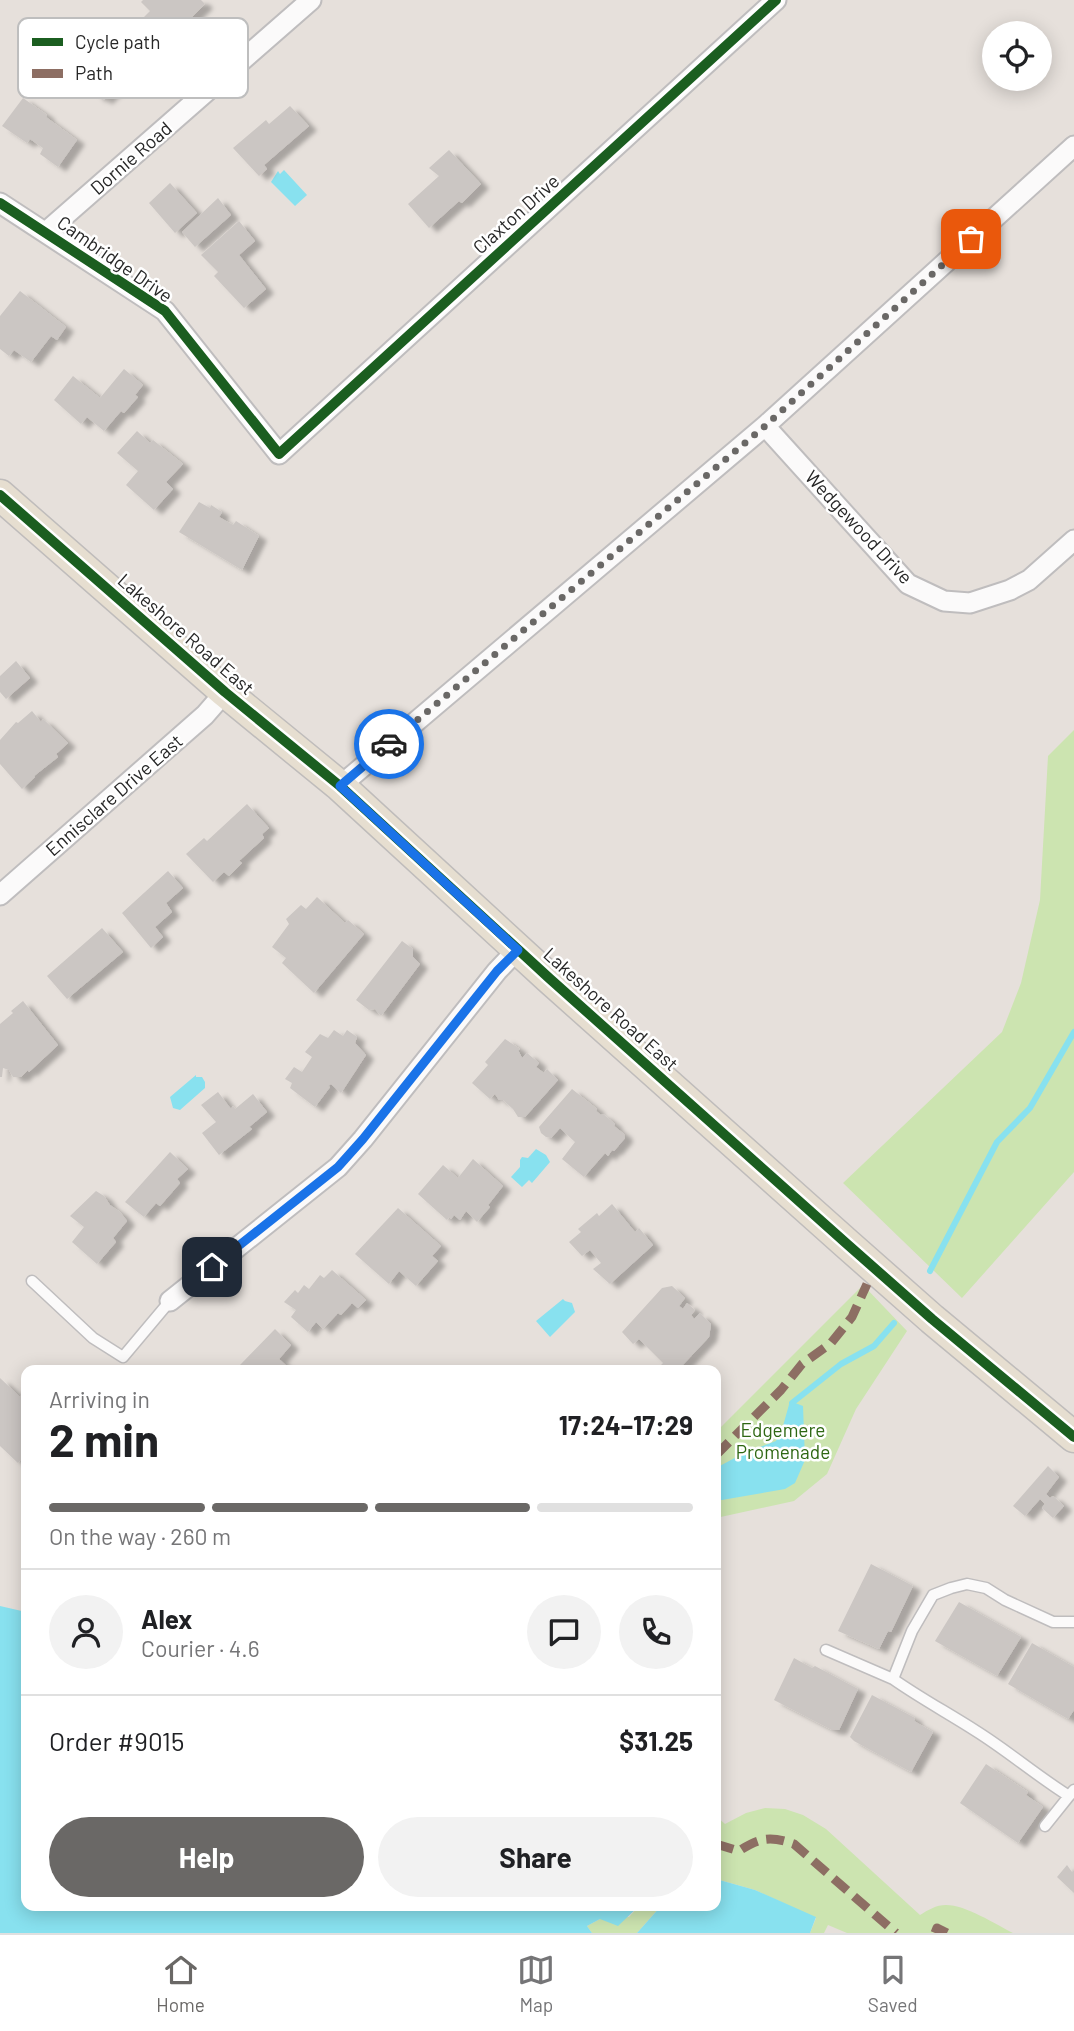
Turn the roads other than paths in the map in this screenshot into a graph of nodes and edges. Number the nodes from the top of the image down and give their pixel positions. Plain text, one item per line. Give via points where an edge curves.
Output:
1 (311, 0) edge
2 (776, 0) edge
3 (248, 55) edge
4 (199, 98) edge
5 (1074, 146) edge
6 (0, 203) edge
7 (46, 232) junction
8 (765, 426) junction
9 (279, 454) joint
10 (0, 495) edge
11 (1074, 540) edge
12 (225, 692) junction
13 (340, 786) junction
14 (0, 895) edge
15 (518, 950) junction
16 (32, 1281) dead end
17 (170, 1301) joint
18 (1074, 1437) edge
19 (1074, 1622) edge
20 (826, 1650) dead end
21 (893, 1679) junction
22 (1071, 1793) edge
23 (1045, 1826) dead end

1 - 3 street, Dornie Road
2 - 9 street, Claxton Drive
4 - 7 street, Dornie Road
5 - 8 street
6 - 7 street, Cambridge Drive
7 - 9 street, Cambridge Drive via 164,311
8 - 11 street, Wedgewood Drive via 908,584 944,600 970,603 1010,590 1029,580
8 - 13 street
10 - 12 main road, Lakeshore Road East
12 - 13 main road, Lakeshore Road East
12 - 14 street, Ennisclare Drive East via 205,715
13 - 15 main road, Lakeshore Road East
15 - 17 street via 338,1167
15 - 18 main road, Lakeshore Road East via 932,1319
16 - 17 lane via 93,1338 123,1357
19 - 21 lane via 1053,1622 986,1588 967,1584 951,1588 933,1595
20 - 21 lane
21 - 22 lane via 1027,1769
22 - 23 lane

